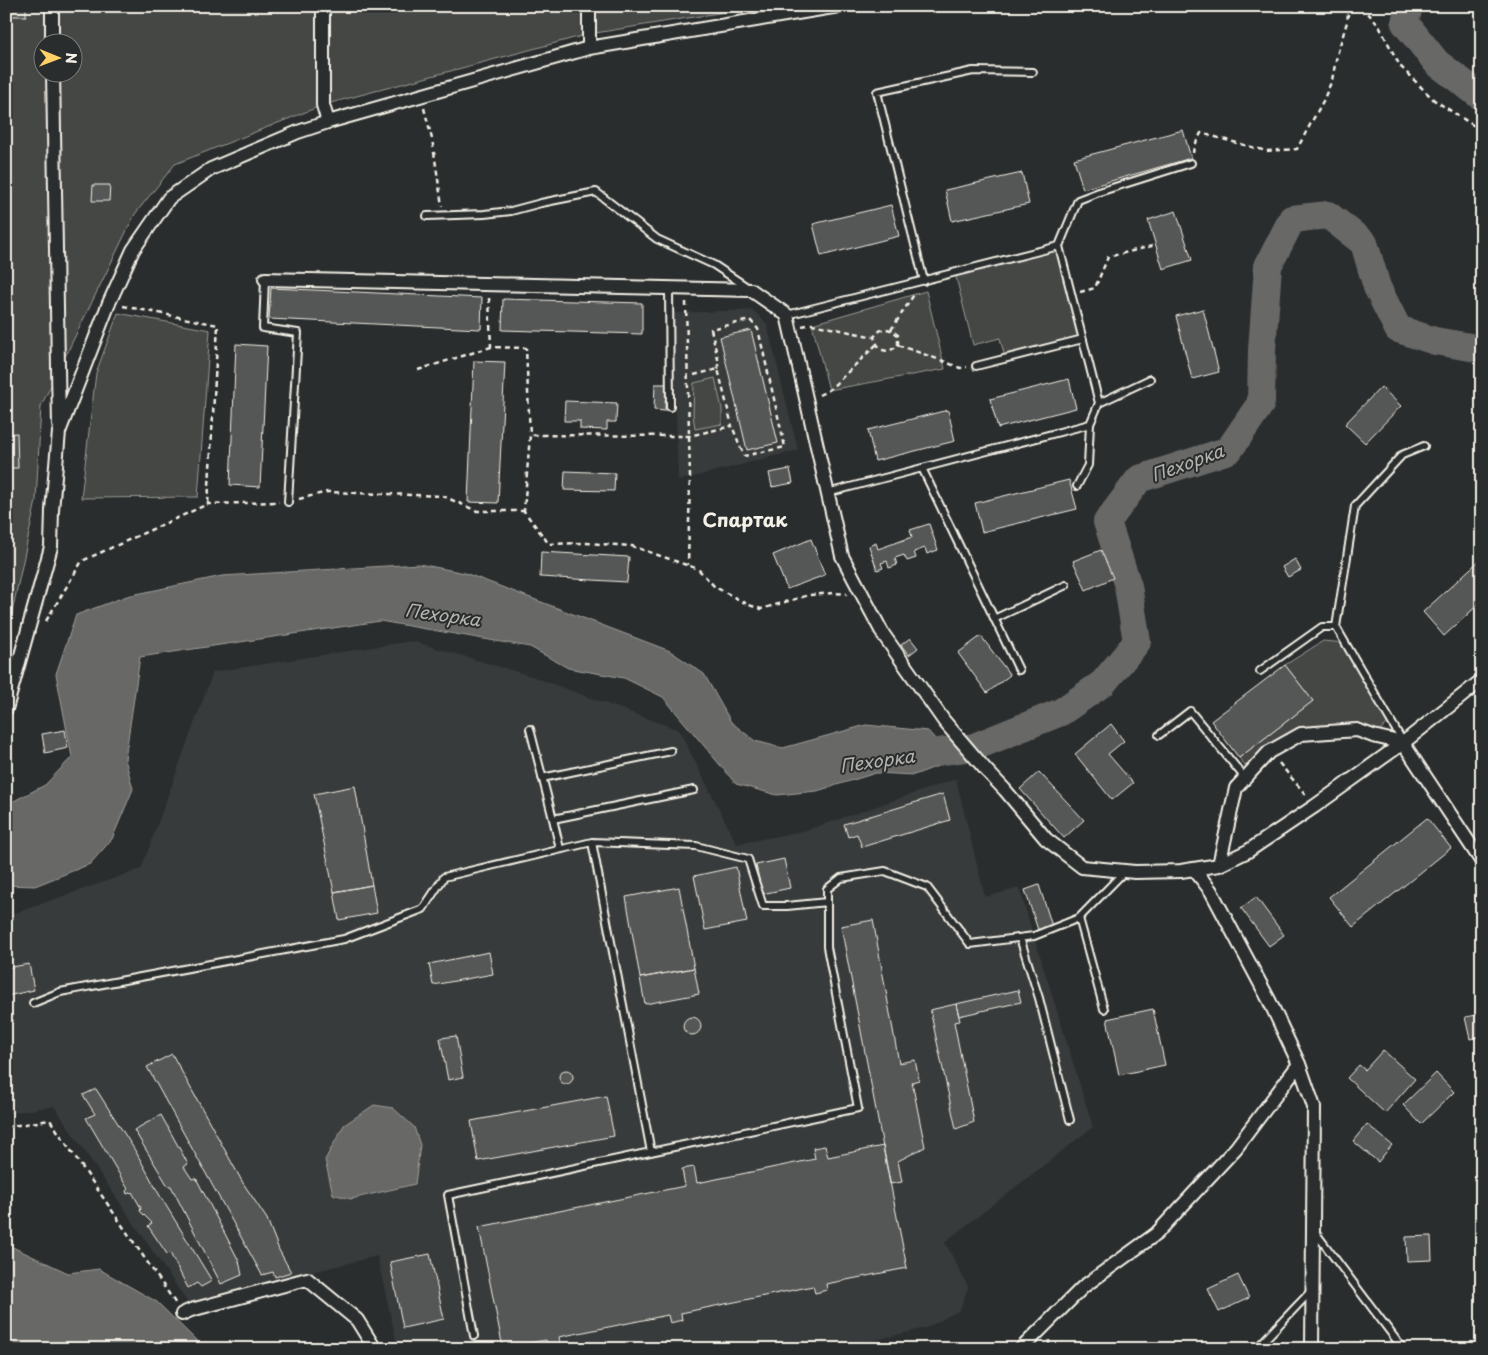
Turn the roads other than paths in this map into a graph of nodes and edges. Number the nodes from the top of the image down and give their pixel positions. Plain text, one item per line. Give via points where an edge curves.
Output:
1 (52, 6) edge
2 (323, 6) edge
3 (589, 6) edge
4 (839, 6) edge
5 (52, 32) edge
6 (589, 48) junction
7 (1033, 72) dead end
8 (53, 82) edge
9 (328, 122) junction
10 (1191, 164) road end
11 (427, 216) dead end
12 (1059, 246) junction
13 (265, 279) joint
14 (924, 281) junction
15 (669, 288) junction
16 (750, 290) junction
17 (787, 315) junction
18 (1083, 339) junction
19 (976, 366) road end
20 (1150, 379) dead end
21 (1099, 403) junction
22 (670, 407) dead end
23 (1090, 424) junction
24 (59, 432) junction
25 (1424, 446) dead end
26 (922, 468) junction
27 (1077, 486) dead end
28 (827, 493) junction
29 (288, 502) road end
30 (1066, 585) dead end
31 (994, 619) junction
32 (1336, 627) junction
33 (1019, 670) dead end
34 (1260, 671) dead end
35 (1482, 680) edge
36 (6, 709) edge
37 (530, 729) dead end
38 (1159, 736) dead end
39 (1403, 744) junction
40 (671, 752) dead end
41 (542, 778) junction
42 (1245, 778) junction
43 (694, 790) dead end
44 (553, 820) junction
45 (592, 842) junction
46 (560, 849) junction
47 (1482, 862) edge
48 (1219, 865) junction
49 (1194, 869) junction
50 (1125, 871) junction
51 (827, 902) junction
52 (1079, 918) junction
53 (1020, 938) junction
54 (33, 1003) dead end
55 (1104, 1009) dead end
56 (1299, 1064) junction
57 (1070, 1120) dead end
58 (651, 1152) junction
59 (1313, 1230) junction
60 (1313, 1290) junction
61 (182, 1314) road end
62 (474, 1336) dead end
63 (375, 1349) edge
64 (1021, 1349) edge
65 (1256, 1349) edge
66 (1312, 1349) edge
67 (1403, 1349) edge

1 - 5 street
2 - 9 street via 323,105
3 - 6 street
4 - 6 street
6 - 9 street
7 - 14 lane via 973,71 877,92
8 - 24 street
9 - 24 street via 211,169 169,198 133,250
10 - 12 lane via 1078,200
11 - 16 lane via 511,211 596,192 656,239 714,266
12 - 14 lane
12 - 18 lane
13 - 15 street
13 - 29 lane via 263,328 298,333
14 - 17 lane
15 - 16 street
15 - 22 lane
16 - 17 street
17 - 28 street
18 - 19 lane
18 - 21 lane
20 - 21 lane
21 - 23 lane
23 - 26 lane
23 - 27 lane via 1088,465
24 - 36 street via 51,547
25 - 32 lane via 1402,455 1355,506
26 - 28 lane
26 - 31 lane
28 - 50 street via 842,556 882,634 944,721 1046,839 1082,867
30 - 31 lane
31 - 33 lane
32 - 34 lane via 1322,627
32 - 39 lane
35 - 39 street
37 - 41 lane
38 - 42 lane via 1190,711
39 - 42 street via 1357,730 1302,734 1269,752
39 - 47 street
39 - 48 street via 1248,851
40 - 41 lane
41 - 44 lane
42 - 48 street via 1236,788
43 - 44 lane
44 - 46 lane
45 - 46 lane
45 - 51 lane via 696,846 748,859 763,906
45 - 58 lane
46 - 54 lane via 444,878 423,909 344,939 60,992
48 - 49 street
49 - 50 street
49 - 56 street via 1211,891 1270,1000
50 - 52 lane
51 - 53 lane via 827,889 840,878 886,871 927,887 970,944
51 - 58 lane via 827,947 858,1108
52 - 53 lane via 1034,936
52 - 55 lane
53 - 57 lane
56 - 59 street via 1314,1107
56 - 64 street via 1236,1148 1156,1234 1083,1287
58 - 62 lane via 448,1195
59 - 60 street
59 - 67 lane
60 - 65 lane
60 - 66 street
61 - 63 street via 307,1278 357,1320

